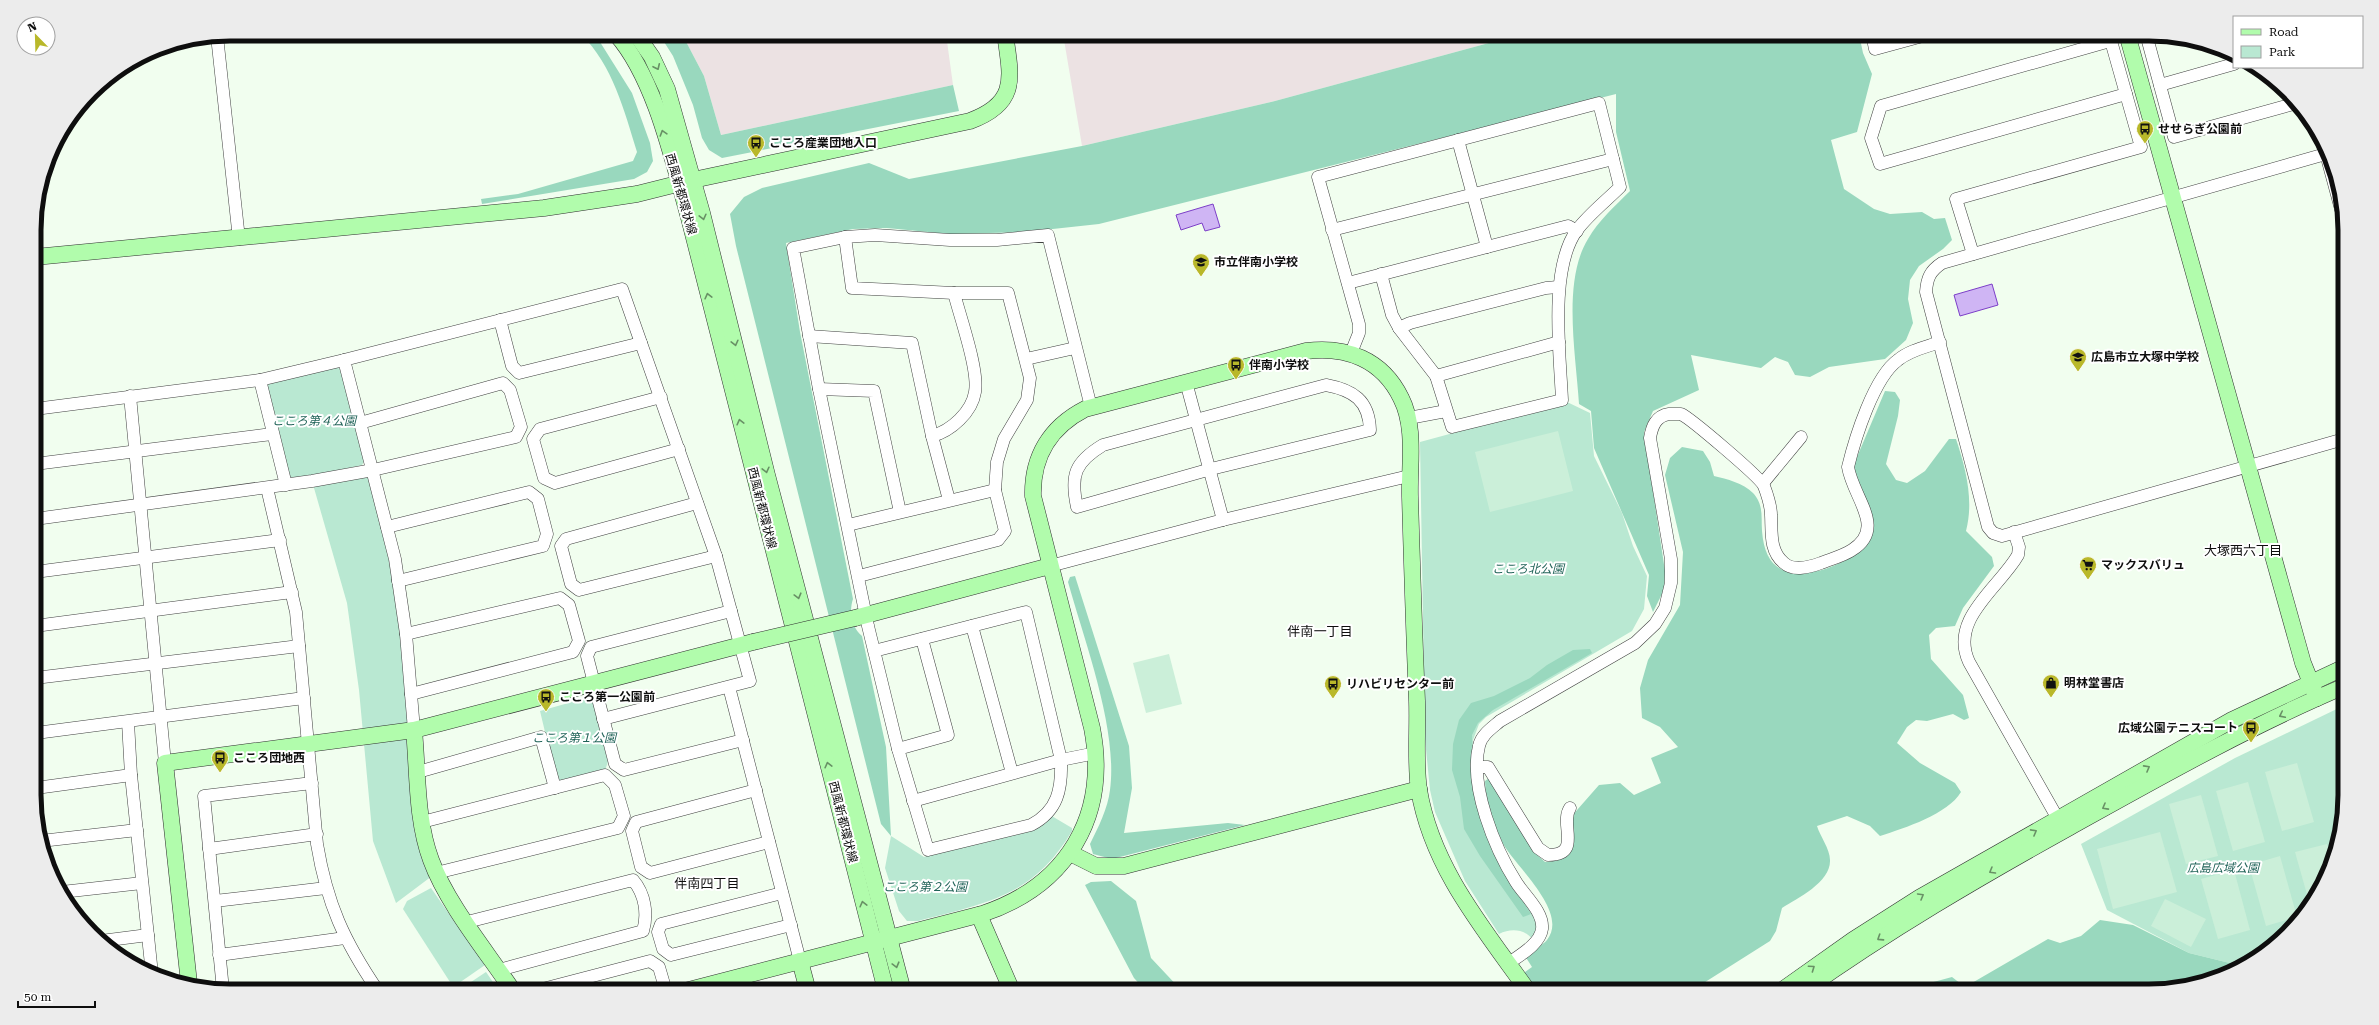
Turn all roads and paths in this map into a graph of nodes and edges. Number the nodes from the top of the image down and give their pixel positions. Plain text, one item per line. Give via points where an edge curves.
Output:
1 (218, 41) edge
2 (621, 41) edge
3 (641, 41) edge
4 (1006, 41) edge
5 (1873, 41) edge
6 (1906, 41) edge
7 (2097, 41) edge
8 (2111, 41) edge
9 (2129, 41) edge
10 (2148, 41) edge
11 (2152, 58) junction
12 (2135, 63) junction
13 (2233, 64) edge
14 (2118, 68) junction
15 (2160, 85) junction
16 (2126, 94) junction
17 (2290, 104) edge
18 (1458, 140) junction
19 (2323, 155) edge
20 (1613, 159) junction
21 (686, 182) junction
22 (1473, 193) junction
23 (2172, 198) junction
24 (1332, 230) junction
25 (1577, 231) junction
26 (845, 236) junction
27 (239, 239) junction
28 (1487, 247) junction
29 (1973, 254) junction
30 (41, 256) edge
31 (1381, 274) junction
32 (1348, 283) junction
33 (1558, 287) junction
34 (954, 293) junction
35 (500, 320) junction
36 (1399, 328) junction
37 (809, 336) junction
38 (1559, 342) junction
39 (1940, 342) junction
40 (641, 343) junction
41 (1075, 348) junction
42 (1352, 353) junction
43 (1026, 359) junction
44 (344, 360) junction
45 (1436, 376) junction
46 (260, 380) junction
47 (1186, 382) junction
48 (819, 389) junction
49 (130, 396) junction
50 (661, 396) junction
51 (1091, 407) junction
52 (41, 408) edge
53 (1446, 411) junction
54 (1410, 418) junction
55 (1197, 419) junction
56 (360, 423) junction
57 (272, 434) junction
58 (932, 436) junction
59 (1801, 437) dead end
60 (2338, 441) edge
61 (680, 449) junction
62 (136, 452) junction
63 (41, 463) edge
64 (2247, 466) junction
65 (1211, 469) junction
66 (373, 470) junction
67 (1409, 476) junction
68 (1763, 483) junction
69 (286, 485) junction
70 (267, 488) junction
71 (995, 490) junction
72 (949, 500) junction
73 (697, 502) junction
74 (140, 505) junction
75 (900, 512) junction
76 (41, 518) edge
77 (1223, 520) junction
78 (848, 525) junction
79 (387, 527) junction
80 (2014, 532) junction
81 (280, 540) junction
82 (716, 556) junction
83 (146, 557) junction
84 (1050, 566) junction
85 (41, 571) edge
86 (859, 576) junction
87 (398, 580) junction
88 (292, 592) junction
89 (151, 610) junction
90 (731, 611) junction
91 (861, 616) junction
92 (41, 625) edge
93 (972, 626) junction
94 (406, 634) junction
95 (922, 639) junction
96 (747, 644) junction
97 (299, 646) junction
98 (874, 651) junction
99 (157, 663) junction
100 (2338, 670) edge
101 (41, 677) edge
102 (2311, 682) junction
103 (594, 684) junction
104 (729, 687) junction
105 (2338, 689) edge
106 (411, 694) junction
107 (304, 698) junction
108 (2317, 698) junction
109 (162, 718) junction
110 (603, 719) junction
111 (128, 722) junction
112 (414, 730) junction
113 (41, 732) edge
114 (743, 740) junction
115 (308, 745) junction
116 (898, 749) junction
117 (1096, 753) junction
118 (1061, 760) junction
119 (166, 763) junction
120 (1478, 767) junction
121 (418, 772) junction
122 (1012, 773) junction
123 (131, 776) junction
124 (312, 783) junction
125 (41, 787) edge
126 (555, 788) junction
127 (1419, 789) junction
128 (756, 790) junction
129 (913, 801) junction
130 (1570, 808) dead end
131 (2058, 819) junction
132 (422, 822) junction
133 (137, 830) junction
134 (317, 834) junction
135 (46, 840) edge
136 (769, 842) junction
137 (209, 849) junction
138 (1070, 853) junction
139 (436, 873) junction
140 (142, 883) junction
141 (326, 888) junction
142 (67, 891) edge
143 (782, 893) junction
144 (215, 901) junction
145 (979, 915) junction
146 (467, 922) junction
147 (790, 925) junction
148 (148, 935) junction
149 (345, 938) junction
150 (889, 938) junction
151 (109, 940) edge
152 (873, 942) junction
153 (219, 955) junction
154 (800, 961) junction
155 (151, 967) edge
156 (1513, 969) junction
157 (499, 970) junction
158 (189, 979) edge
159 (222, 984) edge
160 (373, 984) edge
161 (508, 984) edge
162 (562, 984) edge
163 (664, 984) edge
164 (712, 984) edge
165 (806, 984) edge
166 (884, 984) edge
167 (901, 984) edge
168 (1009, 984) edge
169 (1523, 984) edge
170 (1791, 984) edge
171 (1813, 984) edge

1 - 27 street
21 -> 2 street, 西風新都環状線 via 652,95 637,63
3 -> 21 street, 西風新都環状線 via 652,57 667,89
4 - 21 street via 1010,76 1006,95 998,108 986,116
5 - 6 street via 1875,50
7 - 16 street via 1881,106 1871,138 1880,164
8 - 14 street
9 - 12 street
10 - 11 street
11 - 12 street
11 - 15 street
12 - 14 street
12 - 23 street
13 - 15 street
14 - 16 street
15 - 17 street via 2174,137
16 - 29 street via 2141,147 1956,199
18 - 20 street via 1599,103
18 - 22 street
18 - 24 street via 1318,177
19 - 23 street
20 - 22 street
20 - 25 street via 1620,187
21 - 27 street via 637,194 544,208
21 -> 150 street, 西風新都環状線 via 767,475
152 -> 21 street, 西風新都環状線
22 - 24 street
22 - 28 street
23 - 29 street
23 - 64 street
24 - 32 street
25 - 28 street via 1568,226
25 - 33 street via 1570,245
26 - 34 street via 852,288
26 - 37 street via 793,248
26 - 41 street via 875,235 950,240 1048,236
27 - 30 street
28 - 31 street
29 - 39 street via 1942,263 1932,270 1927,281 1926,292
31 - 32 street
31 - 36 street via 1392,315
32 - 42 street via 1359,324 1359,333
33 - 36 street via 1410,323
33 - 38 street
34 - 43 street via 1008,293
34 - 58 street via 975,377 975,392 970,407 958,421 942,434
35 - 40 street via 512,366 519,373
35 - 40 street via 622,289
35 - 44 street
36 - 45 street
37 - 48 street
37 - 58 street via 912,343
38 - 45 street
38 - 53 street via 1562,400 1452,427
39 - 68 street via 1913,351 1898,360 1885,372 1876,387 1848,467 1850,480 1868,519 1868,533 1862,543 1851,551 1812,566 1797,568 1784,564 1776,553 1771,539 1772,514
39 - 80 street via 1988,527 1993,533 2002,536
40 - 50 street
41 - 43 street
41 - 51 street
42 - 47 street via 1323,349 1306,351
42 - 54 street via 1374,365 1384,374 1401,397
43 - 71 street via 1030,378 1027,400 1004,439 997,462
44 - 46 street
44 - 56 street
45 - 53 street
46 - 49 street
46 - 57 street
47 - 51 street
47 - 55 street
48 - 75 street via 874,391
48 - 78 street
49 - 52 street
49 - 62 street
50 - 61 street
50 - 61 street via 540,429 533,439 544,478 555,483
51 - 84 street via 1074,414 1056,429 1037,460 1033,496
53 - 54 street
54 - 67 street
55 - 65 street
55 - 65 street via 1103,445 1086,455 1076,471 1073,489 1077,507
55 - 65 street via 1326,386 1345,389 1361,400 1370,418 1370,430
56 - 66 street
56 - 66 street via 503,383 510,390 520,427 516,437
57 - 62 street
57 - 69 street
58 - 72 street
59 - 68 street
60 - 64 street
61 - 73 street
62 - 63 street
62 - 74 street
64 - 80 street
64 - 102 street via 2303,663
65 - 77 street
66 - 69 street
66 - 79 street
67 - 77 street
67 - 127 street
68 - 120 street via 1740,461 1681,414 1668,414 1658,418 1652,427 1650,438 1671,560 1671,583 1665,608 1655,624 1635,643 1500,721 1487,732 1478,745
69 - 70 street
70 - 74 street
70 - 81 street
71 - 72 street
71 - 86 street via 1005,531 998,540
72 - 75 street
73 - 82 street
73 - 82 street via 566,539 561,546 571,584 579,590
74 - 76 street
74 - 83 street
75 - 78 street
77 - 84 street
78 - 86 street
79 - 87 street
79 - 87 street via 529,492 538,498 547,534 543,546
80 - 131 street via 2019,547 2018,555 1972,614 1966,628 1965,647 1970,662
81 - 83 street
81 - 88 street
82 - 90 street
83 - 85 street
83 - 89 street
84 - 91 street
84 - 117 street via 1092,728
86 - 91 street
87 - 94 street
88 - 89 street
88 - 97 street
89 - 92 street
89 - 99 street
90 - 96 street
90 - 103 street via 591,647 587,656
91 - 96 street, bridge
91 - 98 street
93 - 95 street
93 - 118 street via 1026,612
93 - 122 street
94 - 106 street
94 - 106 street via 560,598 568,605 579,641 573,652
95 - 98 street
95 - 116 street via 948,734
96 - 103 street
96 - 104 street via 750,681
97 - 99 street
97 - 107 street
98 - 116 street
99 - 101 street
99 - 109 street
100 - 102 street
102 - 108 street
131 -> 102 street via 2232,720
103 - 110 street
103 - 112 street
104 - 110 street
104 - 114 street
105 - 108 street
106 - 112 street
107 - 109 street
107 - 115 street
108 -> 171 street via 2180,765 1950,895 1876,940
109 - 111 street
109 - 119 street
110 - 114 street via 615,764 624,770
111 - 113 street
111 - 123 street
112 - 115 street
112 - 121 street
114 - 128 street
115 - 119 street
115 - 124 street
116 - 129 street
117 - 118 street
117 - 138 street via 1093,801 1080,836
118 - 122 street
118 - 129 street via 1061,774 1052,809 1031,825 928,850
119 - 158 street
120 - 130 street via 1488,767 1538,848 1548,855 1561,852 1568,843 1569,835 1565,821
120 - 156 street via 1483,810 1497,850 1537,912 1542,925 1538,939
121 - 126 street via 541,737
121 - 132 street
122 - 129 street
123 - 125 street
123 - 133 street
124 - 134 street
124 - 137 street via 204,796
126 - 132 street
126 - 139 street via 605,775 615,785 624,816 618,828
127 - 138 street via 1124,866 1096,866
127 - 156 street via 1434,841 1446,868 1469,908
128 - 136 street
128 - 136 street via 636,822 632,831 640,867 650,873
170 -> 131 street via 1894,913
132 - 139 street
133 - 135 street
133 - 140 street
134 - 137 street
134 - 141 street
136 - 143 street
137 - 144 street
138 - 145 street via 1047,879 1032,891 1000,908
139 - 146 street
140 - 142 street
140 - 148 street
141 - 144 street
141 - 149 street
143 - 147 street
143 - 147 street via 662,924 658,932 663,949 670,955
144 - 153 street
145 - 150 street
145 - 168 street
146 - 157 street
146 - 157 street via 633,880 640,888 647,918 643,931
147 - 154 street
148 - 151 street
148 - 155 street
149 - 153 street
149 - 160 street
150 - 152 street
150 -> 167 street, 西風新都環状線
152 - 154 street
152 - 166 street, 西風新都環状線
153 - 159 street
154 - 164 street
154 - 165 street
156 - 169 street
157 - 161 street
162 - 163 street via 650,961 659,967

